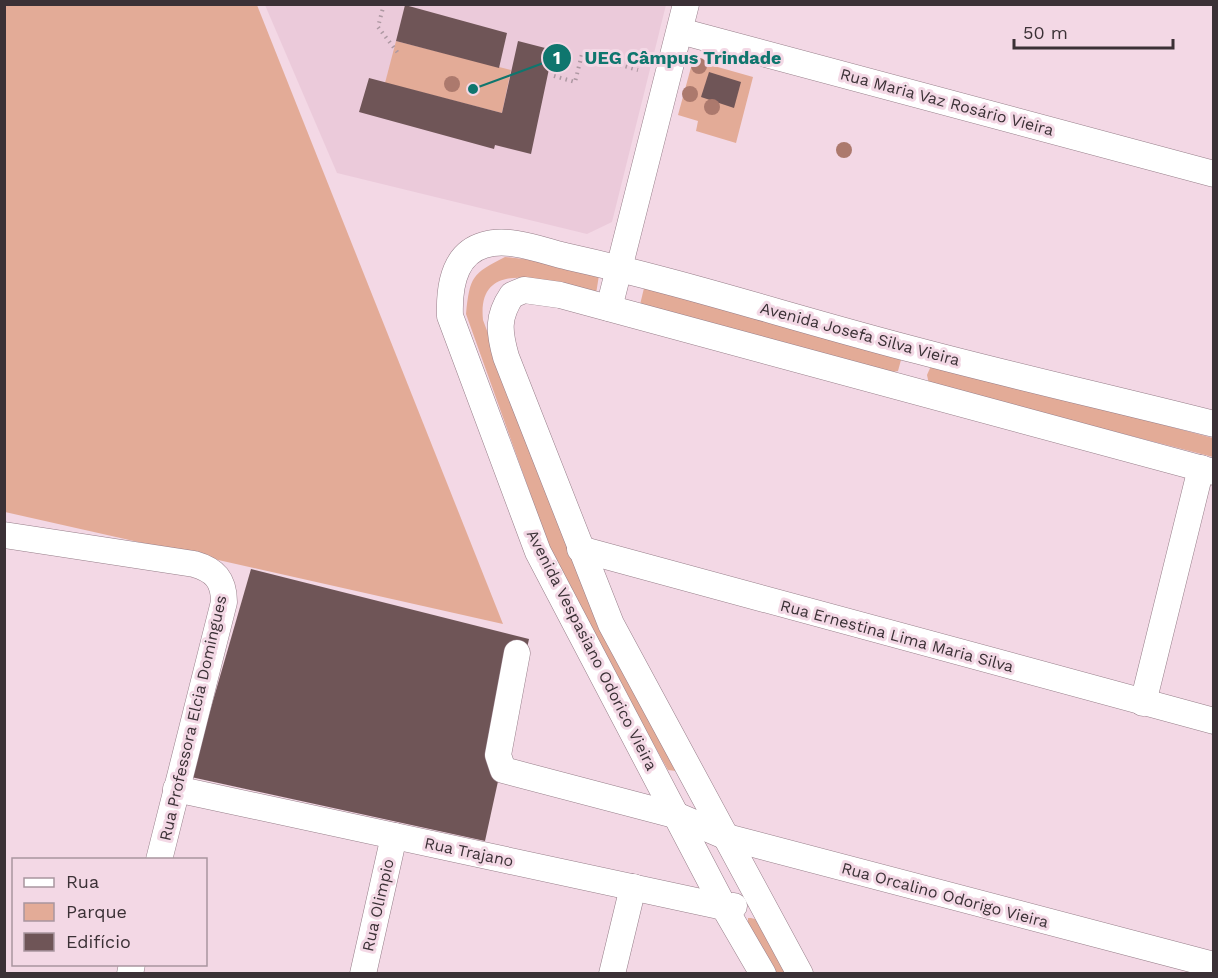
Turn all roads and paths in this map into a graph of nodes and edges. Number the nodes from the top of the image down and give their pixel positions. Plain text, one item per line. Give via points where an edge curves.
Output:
1 (384, 4) edge
2 (686, 4) edge
3 (680, 31) junction
4 (398, 53) dead end
5 (638, 70) dead end
6 (554, 76) dead end
7 (1214, 174) edge
8 (508, 243) joint
9 (620, 268) junction
10 (609, 308) junction
11 (918, 351) junction
12 (909, 390) junction
13 (1213, 421) edge
14 (1207, 470) edge
15 (4, 535) edge
16 (580, 549) junction
17 (517, 653) dead end
18 (1143, 703) junction
19 (1214, 721) edge
20 (176, 789) junction
21 (678, 816) junction
22 (394, 836) junction
23 (727, 837) junction
24 (159, 858) edge
25 (633, 887) junction
26 (763, 906) junction
27 (724, 907) junction
28 (1214, 965) edge
29 (363, 974) edge
30 (612, 974) edge
31 (763, 974) edge
32 (800, 974) edge

1 - 4 path via 378,27
2 - 3 street
3 - 7 street, Rua Maria Vaz Rosário Vieira
3 - 9 street
5 - 6 path via 582,54 575,82
8 - 9 street, Avenida Josefa Silva Vieira
8 - 21 street, Avenida Vespasiano Odorico Vieira via 484,245 463,258 449,295 456,337 538,552
9 - 10 street
9 - 11 street, Avenida Josefa Silva Vieira
10 - 12 street
10 - 16 street, Avenida Vespasiano Odorico Vieira via 539,290 524,290 512,295 499,320 499,334 513,377
11 - 12 street
11 - 13 street, Avenida Josefa Silva Vieira
12 - 14 street
14 - 18 street
15 - 20 street, Rua Professora Elcia Domingues via 194,564 219,577 224,602
16 - 18 street, Rua Ernestina Lima Maria Silva
16 - 23 street, Avenida Vespasiano Odorico Vieira via 611,624
17 - 21 street, Rua Orcalino Odorigo Vieira via 498,755 503,770
18 - 19 street, Rua Ernestina Lima Maria Silva
20 - 22 street, Rua Trajano
20 - 24 street, Rua Professora Elcia Domingues
21 - 23 street, Rua Orcalino Odorigo Vieira
21 - 27 street, Avenida Vespasiano Odorico Vieira
22 - 25 street, Rua Trajano
22 - 29 street, Rua Olimpio
23 - 26 street, Avenida Vespasiano Odorico Vieira
23 - 28 street, Rua Orcalino Odorigo Vieira
25 - 27 street, Rua Trajano
25 - 30 street
26 - 27 street, Rua Trajano
26 - 32 street, Avenida Vespasiano Odorico Vieira
27 - 31 street, Avenida Vespasiano Odorico Vieira

